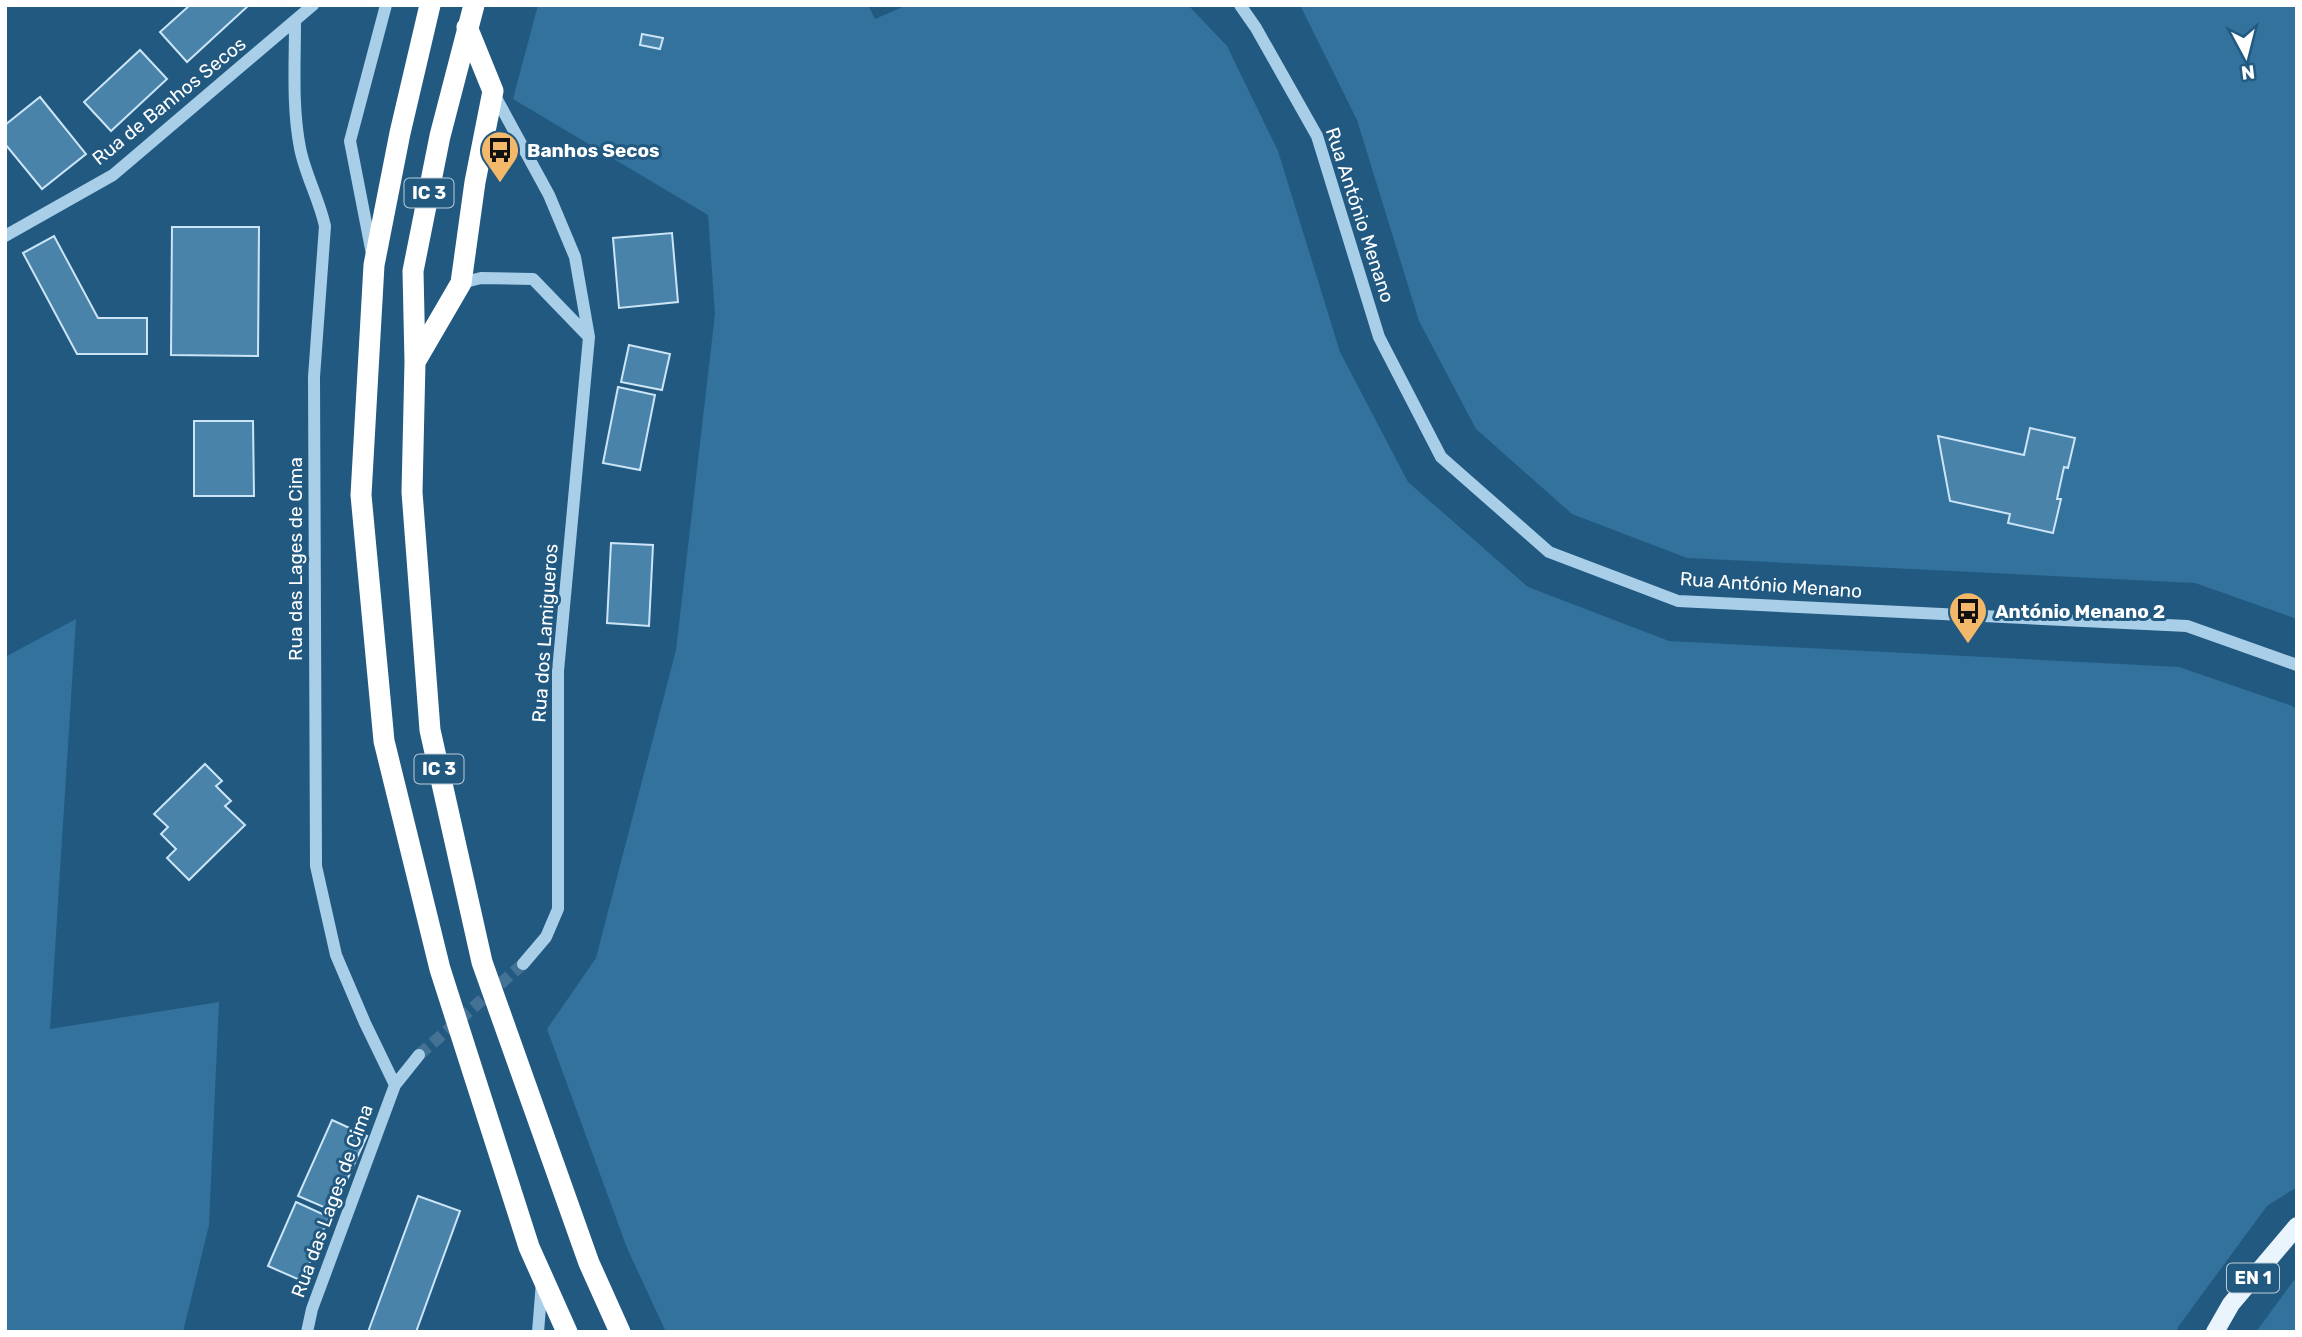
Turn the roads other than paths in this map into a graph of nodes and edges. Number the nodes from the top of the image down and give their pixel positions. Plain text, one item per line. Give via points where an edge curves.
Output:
1 (313, 5) edge
2 (386, 5) edge
3 (430, 5) edge
4 (474, 5) edge
5 (1240, 5) edge
6 (295, 22) junction
7 (467, 27) junction
8 (493, 91) junction
9 (5, 236) edge
10 (374, 265) junction
11 (461, 283) junction
12 (589, 337) junction
13 (415, 362) junction
14 (2297, 665) edge
15 (523, 964) tunnel mouth
16 (419, 1055) tunnel mouth
17 (395, 1084) junction
18 (2297, 1226) edge
19 (542, 1279) junction
20 (307, 1332) edge
21 (538, 1332) edge
22 (567, 1332) edge
23 (620, 1332) edge
24 (2215, 1332) edge

1 - 6 street, Rua de Banhos Secos
2 - 10 street via 351,141
3 - 10 highway, IC 3
4 - 7 highway, IC 3
5 - 14 street, Rua António Menano via 1317,136 1379,337 1441,457 1549,552 1678,601 2187,626
6 - 9 street, Rua de Banhos Secos via 113,175
6 - 17 street, Rua das Lages de Cima via 296,121 301,152 326,226 314,377 316,866 336,955
7 - 8 highway
7 - 13 highway, IC 3 via 414,271
8 - 11 highway
8 - 12 street, Rua dos Lamigueros via 549,195 575,257
10 - 19 highway, IC 3 via 361,495 384,741 440,969
11 - 12 street via 481,278 533,279
11 - 13 highway
12 - 15 street, Rua dos Lamigueros via 558,671 558,909 546,937
13 - 23 highway, IC 3 via 412,492 430,730 482,962 589,1263
16 - 17 street, Rua das Lages de Cima
17 - 20 street, Rua das Lages de Cima
18 - 24 main road, EN 1 via 2231,1304
19 - 21 street
19 - 22 highway, IC 3

